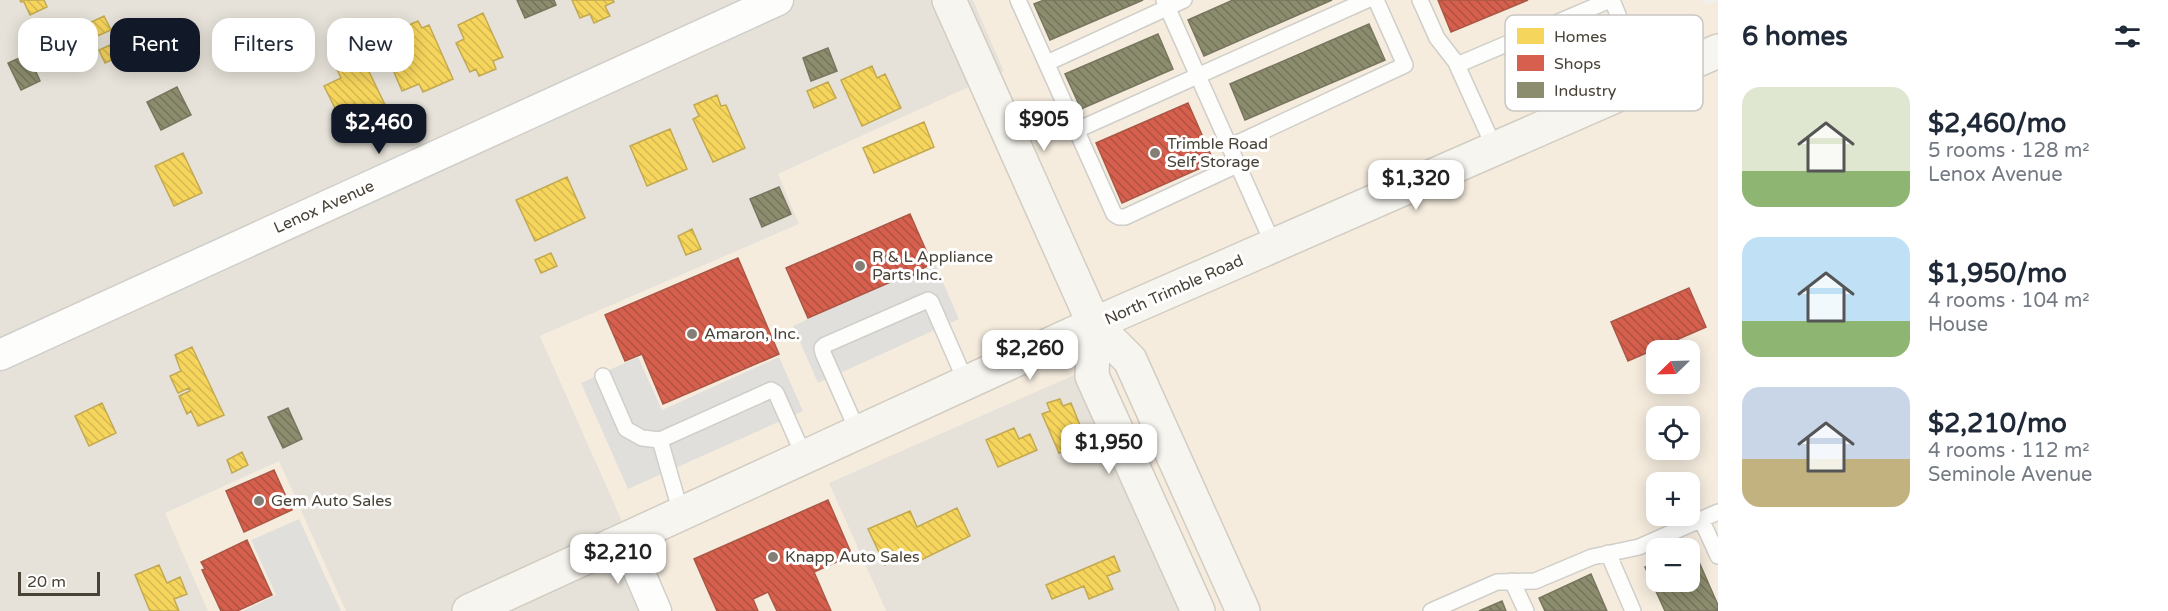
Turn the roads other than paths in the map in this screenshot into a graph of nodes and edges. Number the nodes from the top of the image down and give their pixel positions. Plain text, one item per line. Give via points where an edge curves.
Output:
1 (778, 0) edge
2 (949, 0) edge
3 (1018, 0) edge
4 (1184, 0) edge
5 (1368, 0) edge
6 (1376, 0) edge
7 (1420, 0) edge
8 (1611, 0) edge
9 (1165, 4) edge
10 (1575, 15) edge
11 (1617, 15) edge
12 (1505, 44) edge
13 (1718, 51) edge
14 (1703, 57) edge
15 (1047, 63) junction
16 (1458, 64) junction
17 (1198, 76) junction
18 (1581, 111) edge
19 (1077, 130) junction
20 (1229, 147) junction
21 (1495, 149) junction
22 (1237, 165) junction
23 (1274, 246) junction
24 (1094, 324) junction
25 (0, 354) edge
26 (603, 376) dead end
27 (966, 382) junction
28 (858, 432) junction
29 (660, 440) junction
30 (804, 456) junction
31 (1718, 512) edge
32 (681, 513) junction
33 (1701, 519) junction
34 (625, 540) junction
35 (1608, 553) junction
36 (1718, 556) edge
37 (1512, 581) junction
38 (469, 611) edge
39 (656, 611) edge
40 (1198, 611) edge
41 (1243, 611) edge
42 (1431, 611) edge
43 (1526, 611) edge
44 (1633, 611) edge

1 - 25 street, Lenox Avenue
2 - 24 main road
3 - 15 lane
4 - 9 lane
5 - 17 lane
6 - 20 lane via 1404,63 1402,67
7 - 16 lane via 1437,38
8 - 10 lane
8 - 11 lane
9 - 15 lane
9 - 17 lane
12 - 16 lane
13 - 14 main road, North Trimble Road
15 - 19 lane
16 - 21 lane
17 - 19 lane
17 - 20 lane
18 - 21 main road, North Trimble Road
19 - 22 lane via 1114,214 1119,217
20 - 22 lane
21 - 23 main road, North Trimble Road
22 - 23 lane
23 - 24 main road, North Trimble Road
24 - 27 main road, North Trimble Road
24 - 40 main road via 1092,376
24 - 41 main road via 1130,360
26 - 29 lane via 626,429 642,438
27 - 28 main road, North Trimble Road
27 - 28 lane via 928,300 825,345 823,352
28 - 30 main road, North Trimble Road
29 - 30 lane via 771,390 776,393
29 - 32 lane
30 - 32 main road, North Trimble Road
31 - 33 lane
32 - 34 main road, North Trimble Road
33 - 35 lane via 1638,547
33 - 36 lane
34 - 38 main road, North Trimble Road
34 - 39 street
35 - 37 lane via 1535,581
35 - 44 lane
37 - 42 lane via 1497,582
37 - 43 lane

